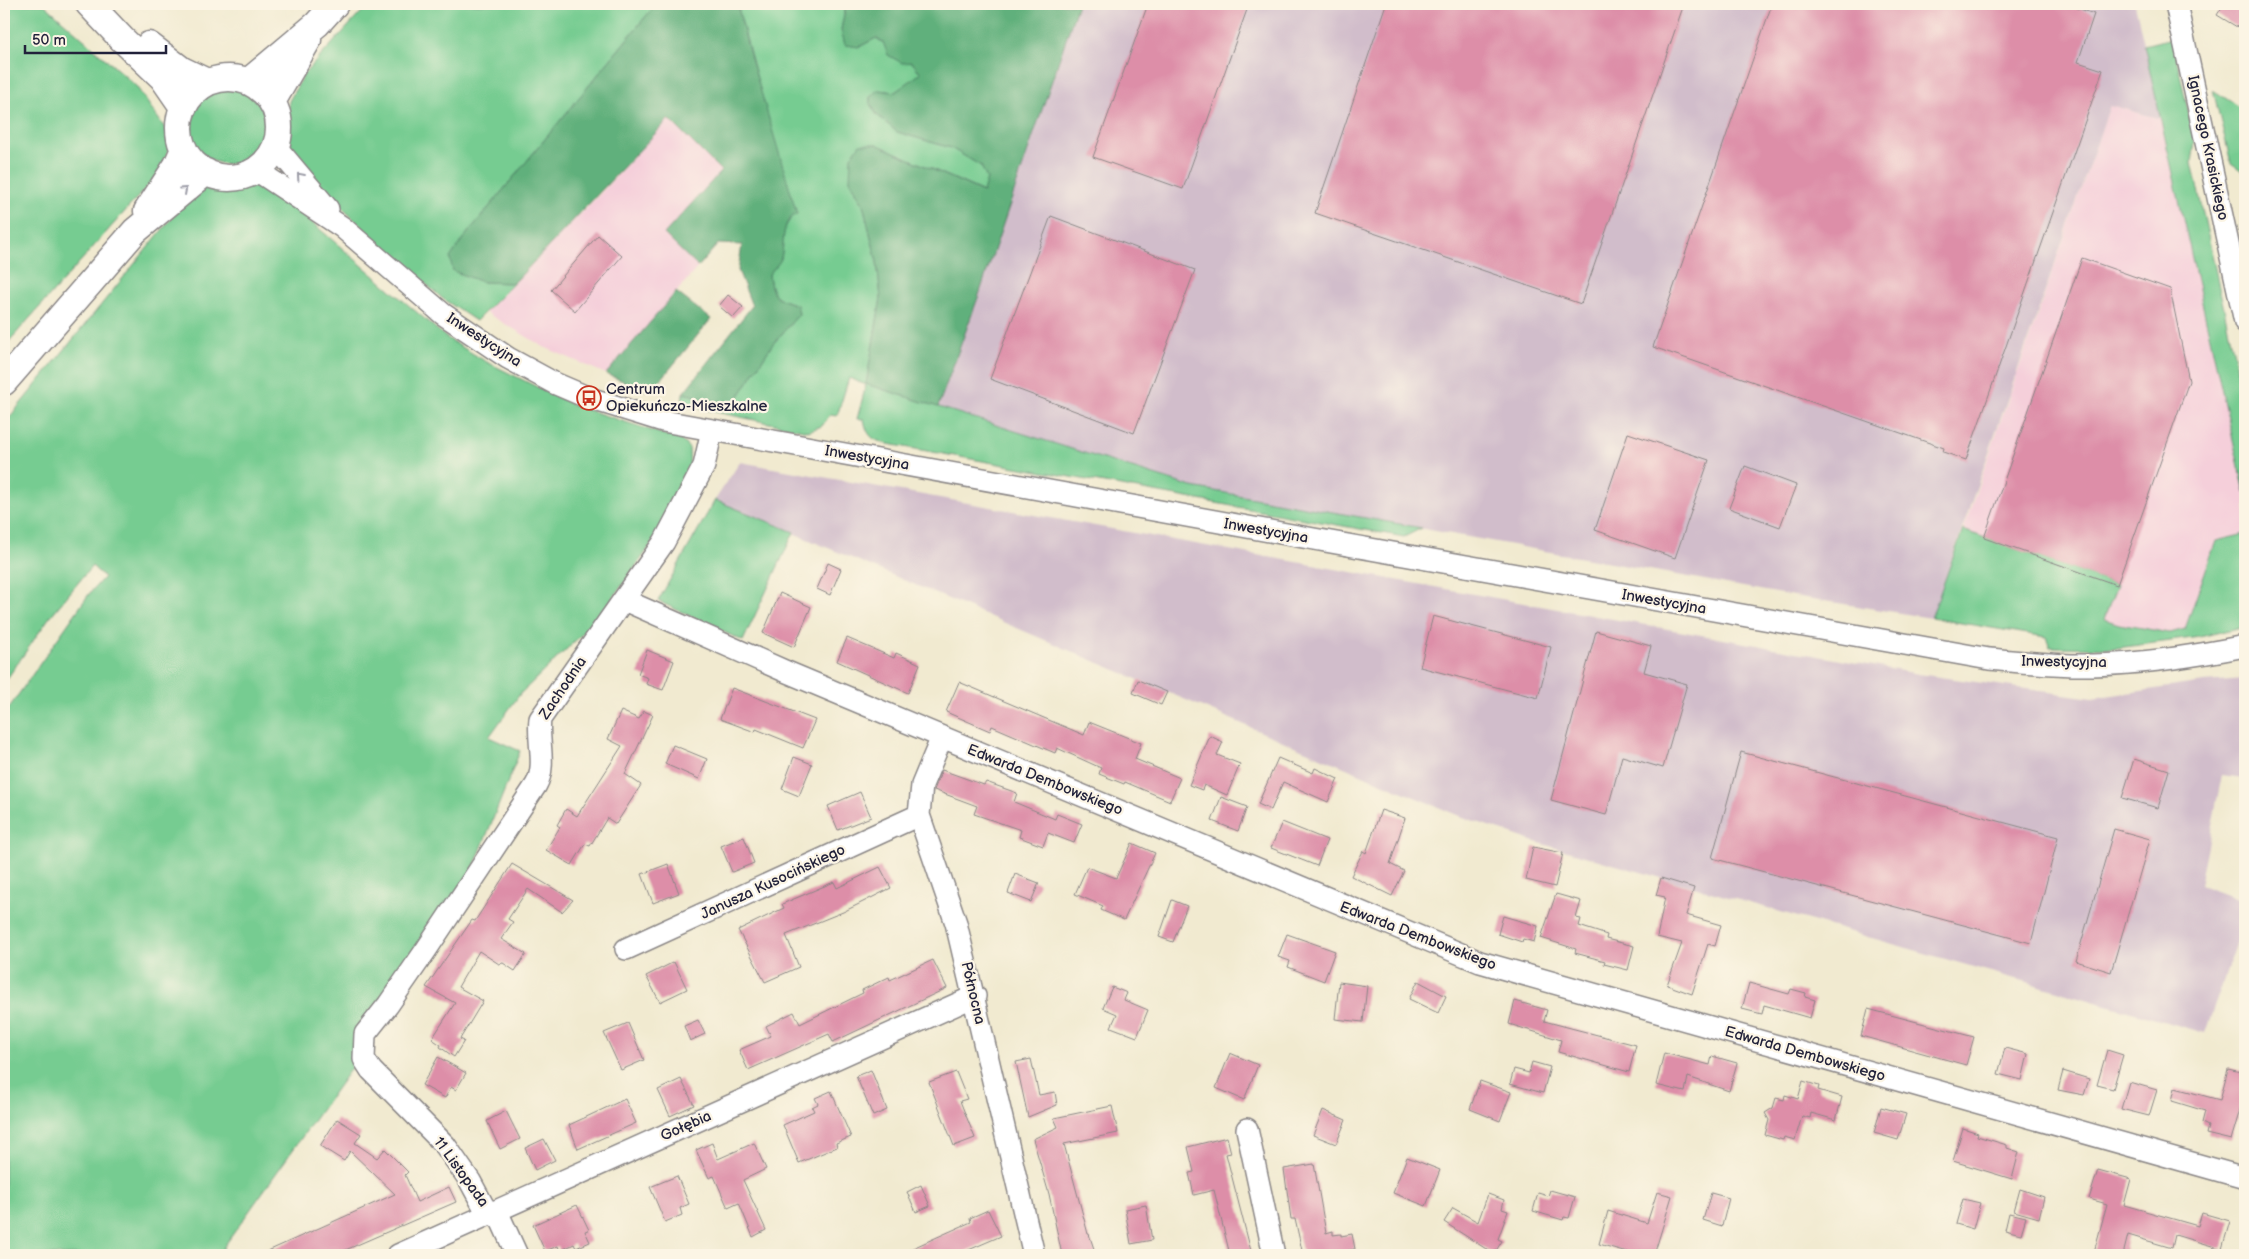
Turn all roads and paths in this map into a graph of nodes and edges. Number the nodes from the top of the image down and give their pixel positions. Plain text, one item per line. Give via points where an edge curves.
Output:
1 (89, 4) edge
2 (94, 4) edge
3 (335, 4) edge
4 (2176, 4) edge
5 (317, 24) junction
6 (248, 81) junction
7 (207, 82) junction
8 (272, 102) junction
9 (183, 107) junction
10 (276, 148) junction
11 (184, 149) junction
12 (256, 170) junction
13 (206, 172) junction
14 (342, 227) junction
15 (135, 231) junction
16 (2239, 266) edge
17 (2245, 322) edge
18 (4, 382) edge
19 (712, 430) junction
20 (624, 600) junction
21 (2245, 646) edge
22 (942, 737) junction
23 (919, 815) junction
24 (626, 950) dead end
25 (975, 996) junction
26 (363, 1046) joint
27 (1247, 1129) dead end
28 (2245, 1178) edge
29 (493, 1214) junction
30 (1032, 1254) edge
31 (398, 1255) edge
32 (517, 1255) edge
33 (1274, 1255) edge

1 - 9 main road via 163,78
2 - 7 main road via 182,70
3 - 5 main road
4 - 16 street, Ignacego Krasickiego
5 - 6 main road
5 - 8 main road
6 - 7 main road via 227,77
6 - 8 main road via 266,93
7 - 9 main road via 189,97
8 - 10 main road via 280,124
9 - 11 main road via 179,128
10 - 12 main road
14 -> 10 street, Inwestycyjna
11 - 13 main road
11 - 15 main road
12 - 13 main road via 231,178
12 - 14 street, Inwestycyjna
15 -> 13 main road
14 - 19 street, Inwestycyjna via 443,314 508,358 554,383 611,407
15 - 18 main road
16 - 17 street, Ignacego Krasickiego
19 - 20 street, Zachodnia via 704,466 664,542
19 - 21 street, Inwestycyjna via 1989,658 2040,664 2092,665 2157,660
20 - 22 street, Edwarda Dembowskiego
20 - 26 street, Zachodnia via 540,719 541,769 536,785 426,950 365,1034
22 - 23 street, Północna via 922,785
22 - 28 street, Edwarda Dembowskiego via 1480,962
23 - 24 street, Janusza Kusocińskiego
23 - 25 street, Północna via 956,923
25 - 29 street, Gołębia
25 - 30 street, Północna
26 - 29 street, 11 Listopada via 364,1059 371,1070 445,1146 484,1207
27 - 33 street
29 - 31 street, Gołębia
29 - 32 street, 11 Listopada via 501,1220

